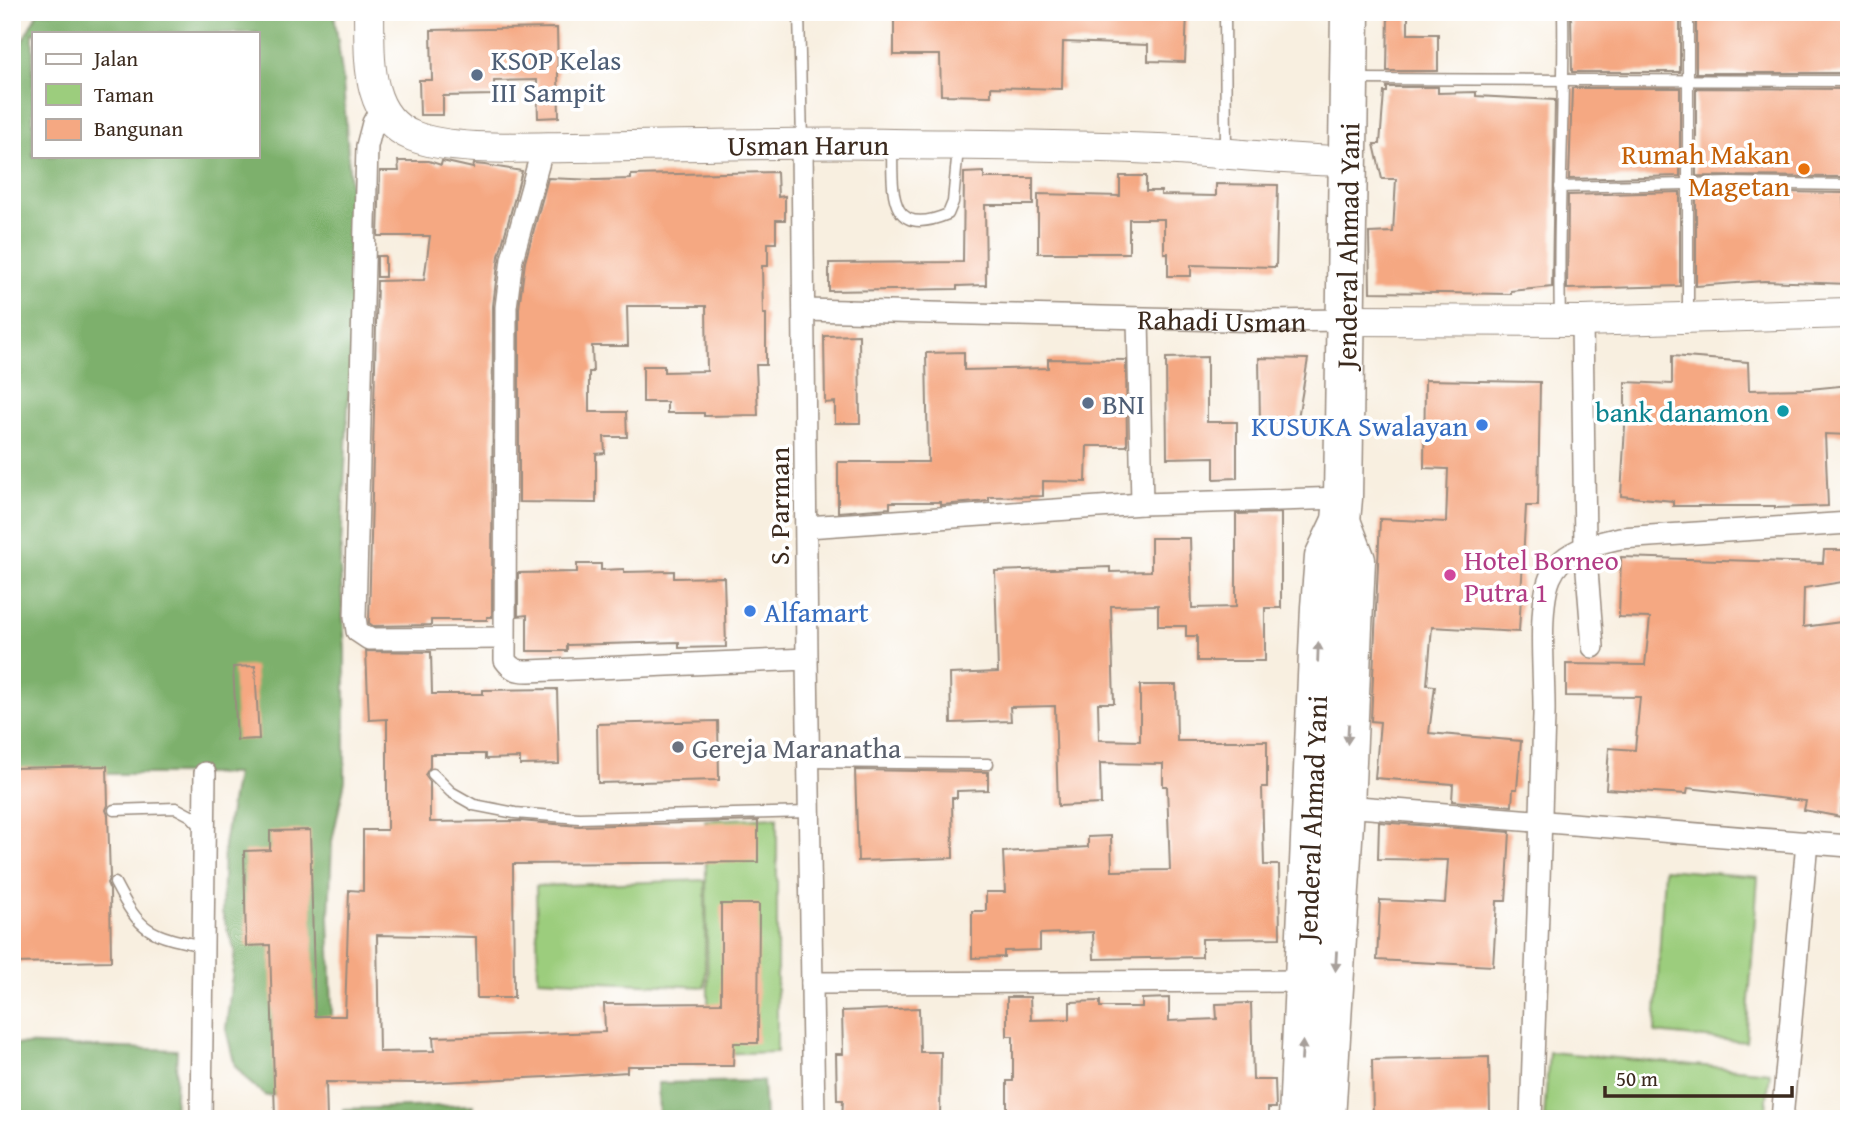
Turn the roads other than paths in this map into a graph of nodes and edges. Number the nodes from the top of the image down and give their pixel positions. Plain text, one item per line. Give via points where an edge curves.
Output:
1 (369, 12) edge
2 (799, 12) edge
3 (1225, 12) edge
4 (1350, 12) edge
5 (1563, 12) edge
6 (1688, 12) edge
7 (1349, 79) junction
8 (1564, 79) junction
9 (1688, 80) junction
10 (1849, 81) edge
11 (381, 108) junction
12 (802, 144) junction
13 (892, 144) junction
14 (958, 146) junction
15 (543, 147) junction
16 (1226, 153) junction
17 (1347, 160) junction
18 (1688, 184) junction
19 (1849, 185) edge
20 (1560, 187) junction
21 (804, 310) junction
22 (1849, 313) edge
23 (1688, 317) junction
24 (1138, 318) junction
25 (1345, 320) junction
26 (1571, 321) junction
27 (1142, 504) junction
28 (1342, 510) junction
29 (1849, 523) edge
30 (807, 527) junction
31 (1585, 545) junction
32 (505, 638) junction
33 (1593, 647) dead end
34 (807, 659) junction
35 (808, 762) junction
36 (988, 764) dead end
37 (205, 773) dead end
38 (433, 774) dead end
39 (1345, 806) junction
40 (114, 810) dead end
41 (809, 812) junction
42 (1541, 822) junction
43 (205, 831) junction
44 (1807, 842) junction
45 (1849, 846) edge
46 (114, 883) dead end
47 (203, 946) junction
48 (1305, 981) junction
49 (812, 983) junction
50 (201, 1119) edge
51 (814, 1119) edge
52 (1298, 1119) edge
53 (1326, 1119) edge
54 (1531, 1119) edge
55 (1782, 1119) edge

1 - 11 street via 371,70
2 - 12 lane
3 - 16 lane
4 - 7 highway, Jenderal Ahmad Yani
5 - 8 lane
6 - 9 lane
7 - 8 lane
7 - 17 highway, Jenderal Ahmad Yani
8 - 9 lane
8 - 20 lane
9 - 10 lane
9 - 18 lane
11 - 15 street, Usman Harun via 393,124 412,136 449,145
11 - 32 street via 367,146 357,631 369,639
12 - 13 street, Usman Harun
12 - 15 street, Usman Harun
12 - 21 street, S. Parman
13 - 14 street, Usman Harun
13 - 14 lane via 893,200 910,219 932,221 948,214 953,202
14 - 16 street, Usman Harun
15 - 32 street via 512,259 506,307
16 - 17 street, Usman Harun
17 - 25 highway, Jenderal Ahmad Yani
18 - 19 lane
18 - 20 lane
18 - 23 lane
20 - 26 lane
21 - 24 street, Rahadi Usman
21 - 30 street, S. Parman
22 - 23 street, Rahadi Usman
23 - 26 street, Rahadi Usman
24 - 25 street, Rahadi Usman
24 - 27 street
25 - 26 street, Rahadi Usman
25 - 28 highway, Jenderal Ahmad Yani
26 - 31 street
27 - 28 street
27 - 30 street
28 -> 39 highway, Jenderal Ahmad Yani via 1356,560
48 -> 28 highway, Jenderal Ahmad Yani via 1320,607 1324,557
29 - 31 street via 1620,538
30 - 34 street, S. Parman
31 - 33 street
31 - 42 street via 1561,562 1550,577 1544,603
32 - 34 street via 505,660 516,671
34 - 35 street, S. Parman
35 - 36 lane
35 - 41 street, S. Parman
37 - 43 street
38 - 41 lane via 451,792 474,805 515,813 579,818
39 - 42 street
39 -> 53 highway, Jenderal Ahmad Yani
40 - 43 lane via 176,808
41 - 49 street, S. Parman
42 - 44 street
42 - 54 street
43 - 47 street
44 - 45 street
44 - 55 street
46 - 47 lane via 131,914 148,929
47 - 50 street
48 - 49 street
52 -> 48 highway, Jenderal Ahmad Yani
49 - 51 street, S. Parman

